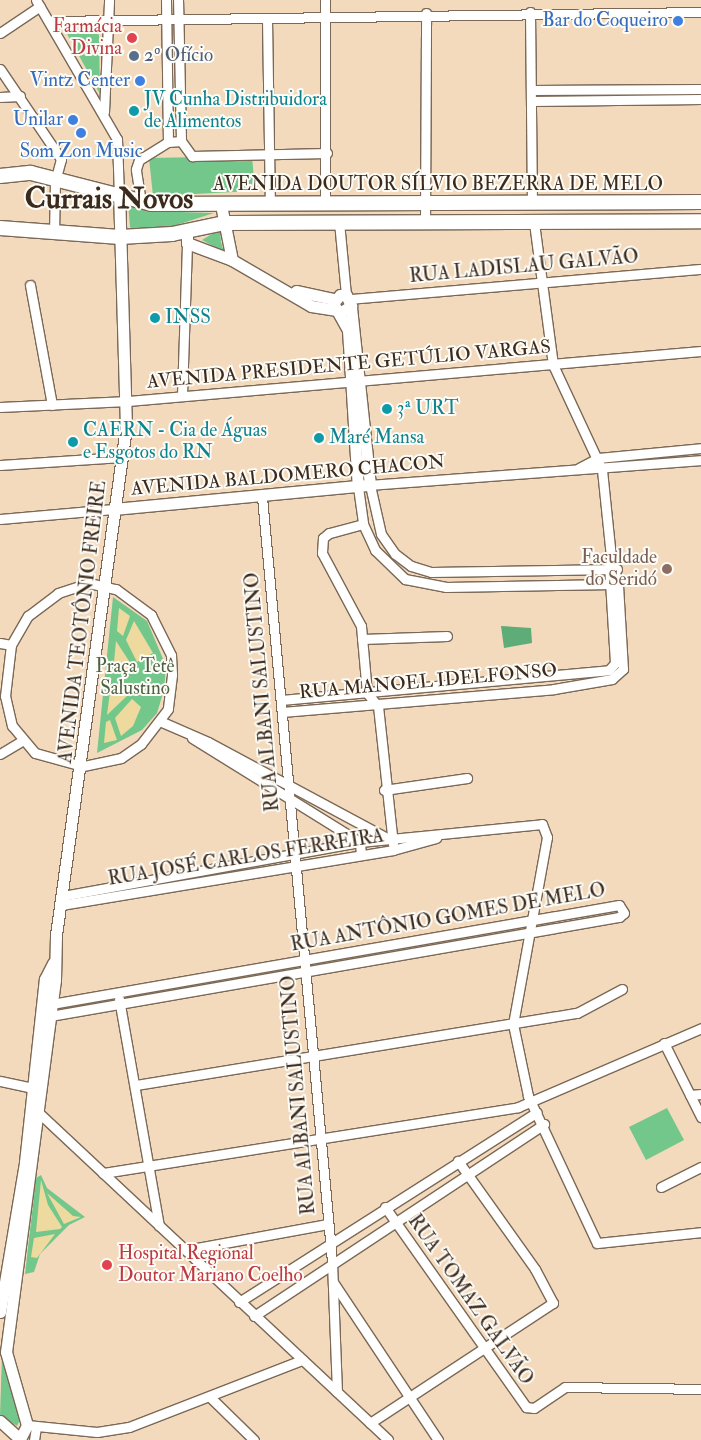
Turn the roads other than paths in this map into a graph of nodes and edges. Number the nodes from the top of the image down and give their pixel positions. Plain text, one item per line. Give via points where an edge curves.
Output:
1 (109, 0) edge
2 (166, 0) edge
3 (178, 0) edge
4 (325, 0) edge
5 (39, 2) edge
6 (530, 12) junction
7 (701, 12) edge
8 (426, 13) junction
9 (325, 15) junction
10 (166, 19) junction
11 (178, 19) junction
12 (267, 19) junction
13 (50, 21) junction
14 (106, 22) junction
15 (0, 32) edge
16 (0, 69) edge
17 (166, 69) junction
18 (179, 69) junction
19 (701, 89) edge
20 (532, 90) junction
21 (20, 96) junction
22 (0, 97) edge
23 (701, 99) edge
24 (533, 101) junction
25 (104, 112) junction
26 (181, 141) junction
27 (168, 142) junction
28 (268, 152) junction
29 (327, 153) junction
30 (0, 176) edge
31 (55, 182) junction
32 (119, 195) junction
33 (141, 202) junction
34 (701, 202) edge
35 (325, 204) junction
36 (425, 204) junction
37 (532, 204) junction
38 (221, 205) junction
39 (270, 205) junction
40 (701, 221) edge
41 (339, 222) junction
42 (426, 222) junction
43 (534, 222) junction
44 (224, 223) junction
45 (0, 228) edge
46 (54, 232) junction
47 (120, 237) junction
48 (187, 237) junction
49 (232, 260) junction
50 (701, 270) edge
51 (542, 282) junction
52 (30, 285) dead end
53 (343, 304) junction
54 (701, 351) edge
55 (553, 364) junction
56 (354, 382) junction
57 (182, 395) junction
58 (128, 401) junction
59 (52, 404) junction
60 (0, 407) edge
61 (701, 448) edge
62 (122, 457) junction
63 (598, 458) junction
64 (701, 460) edge
65 (0, 465) edge
66 (579, 468) junction
67 (602, 470) junction
68 (370, 485) junction
69 (358, 487) junction
70 (262, 497) junction
71 (114, 509) junction
72 (0, 519) edge
73 (363, 524) junction
74 (611, 557) junction
75 (617, 569) junction
76 (607, 570) junction
77 (106, 584) junction
78 (609, 584) junction
79 (618, 584) junction
80 (447, 636) dead end
81 (362, 639) junction
82 (0, 643) edge
83 (11, 645) junction
84 (3, 665) edge
85 (574, 674) junction
86 (577, 684) junction
87 (281, 700) junction
88 (372, 700) junction
89 (282, 712) junction
90 (162, 722) junction
91 (192, 737) junction
92 (22, 741) junction
93 (0, 754) edge
94 (82, 766) junction
95 (467, 778) dead end
96 (287, 783) junction
97 (384, 790) junction
98 (288, 799) junction
99 (436, 838) junction
100 (391, 839) junction
101 (360, 842) junction
102 (393, 850) junction
103 (294, 854) junction
104 (361, 855) junction
105 (295, 866) junction
106 (61, 901) junction
107 (531, 921) junction
108 (463, 933) junction
109 (530, 933) junction
110 (410, 942) junction
111 (464, 944) junction
112 (356, 951) junction
113 (412, 953) junction
114 (303, 960) junction
115 (53, 962) junction
116 (358, 963) junction
117 (233, 972) junction
118 (304, 972) junction
119 (187, 980) junction
120 (235, 984) junction
121 (622, 989) dead end
122 (118, 992) junction
123 (189, 992) junction
124 (120, 1004) junction
125 (51, 1010) junction
126 (513, 1024) junction
127 (701, 1028) edge
128 (664, 1042) junction
129 (311, 1054) junction
130 (0, 1081) edge
131 (136, 1085) junction
132 (33, 1088) junction
133 (701, 1094) edge
134 (690, 1095) junction
135 (531, 1103) junction
136 (537, 1112) junction
137 (39, 1113) junction
138 (701, 1117) edge
139 (544, 1124) junction
140 (320, 1140) junction
141 (458, 1161) junction
142 (701, 1167) edge
143 (150, 1169) junction
144 (104, 1173) junction
145 (468, 1173) junction
146 (661, 1187) dead end
147 (385, 1207) junction
148 (396, 1221) junction
149 (328, 1224) junction
150 (159, 1226) junction
151 (701, 1232) edge
152 (330, 1242) junction
153 (186, 1250) junction
154 (332, 1262) junction
155 (332, 1281) junction
156 (239, 1302) junction
157 (0, 1312) edge
158 (254, 1316) junction
159 (6, 1319) edge
160 (486, 1349) junction
161 (302, 1360) junction
162 (701, 1389) edge
163 (337, 1392) junction
164 (211, 1398) junction
165 (409, 1398) junction
166 (0, 1421) edge
167 (370, 1423) junction
168 (32, 1426) junction
169 (20, 1440) edge
170 (34, 1440) edge
171 (254, 1440) edge
172 (388, 1440) edge
173 (438, 1440) edge

1 - 14 street
2 - 10 street
3 - 11 street
4 - 9 street
5 - 13 street
5 - 15 street
6 - 7 street
6 - 8 street
6 - 20 street
8 - 9 street
8 - 36 street
9 - 12 street
9 - 29 street
10 - 11 street
10 - 14 street
10 - 17 street
11 - 12 street
11 - 18 street
12 - 28 street
13 - 14 street
13 - 25 street
14 - 25 street via 109,76
16 - 21 street
17 - 18 street
17 - 27 street
18 - 26 street
19 - 20 street
20 - 24 street
21 - 22 street
21 - 31 street via 58,152 62,167
23 - 24 street
24 - 37 street
25 - 32 street via 120,146
26 - 27 street
26 - 28 street via 192,156
27 - 33 street via 139,160
28 - 29 street
28 - 39 street
29 - 35 street
30 - 31 highway, AVENIDA DOUTOR SÍLVIO BEZERRA DE MELO via 31,173
31 - 32 highway, AVENIDA DOUTOR SÍLVIO BEZERRA DE MELO
31 - 46 street
32 - 33 highway, AVENIDA DOUTOR SÍLVIO BEZERRA DE MELO
32 - 47 main road, AVENIDA TEOTÔNIO FREIRE
33 - 38 highway, AVENIDA DOUTOR SÍLVIO BEZERRA DE MELO
34 - 37 highway, AVENIDA DOUTOR SÍLVIO BEZERRA DE MELO
35 - 36 highway, AVENIDA DOUTOR SÍLVIO BEZERRA DE MELO
35 - 39 highway, AVENIDA DOUTOR SÍLVIO BEZERRA DE MELO
36 - 37 highway, AVENIDA DOUTOR SÍLVIO BEZERRA DE MELO
36 - 42 street
38 - 39 highway, AVENIDA DOUTOR SÍLVIO BEZERRA DE MELO
38 - 44 main road
40 - 43 highway, AVENIDA DOUTOR SÍLVIO BEZERRA DE MELO
41 - 42 highway, AVENIDA DOUTOR SÍLVIO BEZERRA DE MELO
41 - 44 highway, AVENIDA DOUTOR SÍLVIO BEZERRA DE MELO
41 - 53 street
42 - 43 highway, AVENIDA DOUTOR SÍLVIO BEZERRA DE MELO
43 - 51 street
44 - 48 highway, AVENIDA DOUTOR SÍLVIO BEZERRA DE MELO
44 - 49 main road
45 - 46 highway, AVENIDA DOUTOR SÍLVIO BEZERRA DE MELO
46 - 47 highway, AVENIDA DOUTOR SÍLVIO BEZERRA DE MELO
47 - 48 highway, AVENIDA DOUTOR SÍLVIO BEZERRA DE MELO
47 - 58 main road, AVENIDA TEOTÔNIO FREIRE
48 - 49 main road
48 - 57 street
49 - 53 main road via 283,286
50 - 51 street, RUA LADISLAU GALVÃO
51 - 53 street, RUA LADISLAU GALVÃO
51 - 55 street
52 - 59 street
53 - 56 main road
54 - 55 street, AVENIDA PRESIDENTE GETÚLIO VARGAS
55 - 56 street, AVENIDA PRESIDENTE GETÚLIO VARGAS
55 - 63 street
56 - 57 street, AVENIDA PRESIDENTE GETÚLIO VARGAS
56 - 68 main road
56 - 69 main road
57 - 58 street, AVENIDA PRESIDENTE GETÚLIO VARGAS
58 - 59 street, AVENIDA PRESIDENTE GETÚLIO VARGAS
58 - 62 main road, AVENIDA TEOTÔNIO FREIRE
59 - 60 street, AVENIDA PRESIDENTE GETÚLIO VARGAS
61 - 63 street, AVENIDA BALDOMERO CHACON
62 - 65 street
62 - 71 main road, AVENIDA TEOTÔNIO FREIRE
63 - 66 street, AVENIDA BALDOMERO CHACON
63 - 67 street
64 - 67 street, AVENIDA BALDOMERO CHACON
66 - 67 street, AVENIDA BALDOMERO CHACON
66 - 68 street, AVENIDA BALDOMERO CHACON
67 - 74 street
68 - 69 main road, AVENIDA BALDOMERO CHACON
68 - 76 street via 381,534 394,554 411,566 432,572
69 - 70 main road, AVENIDA BALDOMERO CHACON
69 - 73 street
70 - 71 main road, AVENIDA BALDOMERO CHACON
70 - 87 street, RUA ALBANI SALUSTINO
71 - 72 street, AVENIDA BALDOMERO CHACON
71 - 77 main road, AVENIDA TEOTÔNIO FREIRE
73 - 78 street via 375,550 390,568 425,585
73 - 81 street via 329,533 322,544 325,564 358,619
74 - 75 street
74 - 76 street
75 - 76 street
75 - 79 street
76 - 78 street
77 - 83 street via 74,586 45,600 28,616
77 - 90 street via 135,599 163,635 172,675
77 - 94 main road, AVENIDA TEOTÔNIO FREIRE
78 - 79 street
78 - 85 street, RUA MANOEL IDELFONSO via 614,666
79 - 86 street, RUA MANOEL IDELFONSO via 623,670 612,679
80 - 81 street
81 - 88 street
82 - 83 street
83 - 84 street
84 - 92 street via 5,696 12,726
85 - 86 street
85 - 88 street, RUA MANOEL IDELFONSO
86 - 88 street, RUA MANOEL IDELFONSO
87 - 88 street, RUA MANOEL IDELFONSO
87 - 89 street, RUA ALBANI SALUSTINO
88 - 89 street, RUA MANOEL IDELFONSO
88 - 97 street
89 - 96 street, RUA ALBANI SALUSTINO
90 - 91 street
90 - 94 street via 121,758
91 - 96 street
91 - 98 street
92 - 93 street
92 - 94 street via 56,762
94 - 106 main road, AVENIDA TEOTÔNIO FREIRE
95 - 97 street
96 - 98 street, RUA ALBANI SALUSTINO
96 - 100 street
97 - 100 street
98 - 101 street
98 - 103 street, RUA ALBANI SALUSTINO
99 - 100 street, RUA JOSÉ CARLOS FERREIRA
99 - 102 street, RUA JOSÉ CARLOS FERREIRA
99 - 107 street, RUA JOSÉ CARLOS FERREIRA via 538,824 547,831
100 - 101 street, RUA JOSÉ CARLOS FERREIRA
100 - 102 street
101 - 103 street, RUA JOSÉ CARLOS FERREIRA
101 - 104 street
102 - 104 street, RUA JOSÉ CARLOS FERREIRA
103 - 105 street, RUA ALBANI SALUSTINO
103 - 106 street, RUA JOSÉ CARLOS FERREIRA
104 - 105 street, RUA JOSÉ CARLOS FERREIRA
105 - 106 street, RUA JOSÉ CARLOS FERREIRA
105 - 114 street, RUA ALBANI SALUSTINO
106 - 115 main road, AVENIDA TEOTÔNIO FREIRE
107 - 108 street, RUA ANTÔNIO GOMES DE MELO
107 - 109 street
107 - 109 street, RUA ANTÔNIO GOMES DE MELO via 619,905 624,913 619,918
108 - 110 street, RUA ANTÔNIO GOMES DE MELO
108 - 111 street
109 - 111 street, RUA ANTÔNIO GOMES DE MELO
109 - 126 street
110 - 112 street, RUA ANTÔNIO GOMES DE MELO
110 - 113 street
111 - 113 street, RUA ANTÔNIO GOMES DE MELO
112 - 114 street, RUA ANTÔNIO GOMES DE MELO
112 - 116 street
113 - 116 street, RUA ANTÔNIO GOMES DE MELO
114 - 117 street, RUA ANTÔNIO GOMES DE MELO
114 - 118 street, RUA ALBANI SALUSTINO
115 - 125 main road
115 - 132 main road via 45,979
116 - 118 street, RUA ANTÔNIO GOMES DE MELO
117 - 119 street, RUA ANTÔNIO GOMES DE MELO
117 - 120 street
118 - 120 street, RUA ANTÔNIO GOMES DE MELO
118 - 129 street, RUA ALBANI SALUSTINO
119 - 122 street, RUA ANTÔNIO GOMES DE MELO
119 - 123 street
120 - 123 street, RUA ANTÔNIO GOMES DE MELO
121 - 126 street via 584,1010
122 - 124 street
122 - 125 street, RUA ANTÔNIO GOMES DE MELO
123 - 124 street, RUA ANTÔNIO GOMES DE MELO
124 - 125 street, RUA ANTÔNIO GOMES DE MELO
124 - 131 street
125 - 137 main road
126 - 129 street
126 - 135 street
127 - 128 street
128 - 134 street
128 - 135 street
129 - 131 street
129 - 140 street, RUA ALBANI SALUSTINO
130 - 132 street
131 - 143 street
132 - 157 main road
133 - 134 street
134 - 138 street
135 - 136 street
135 - 140 street
136 - 139 street
136 - 141 street
137 - 144 street
137 - 159 main road
139 - 145 street
139 - 151 street via 597,1243
140 - 143 street
140 - 149 street, RUA ALBANI SALUSTINO
141 - 145 street
141 - 147 street
142 - 146 street
143 - 144 street
143 - 150 street
144 - 150 street
145 - 148 street
145 - 160 street via 540,1276 553,1303
147 - 148 street, RUA TOMAZ GALVÃO
147 - 152 street
148 - 154 street
148 - 160 street, RUA TOMAZ GALVÃO
149 - 152 street, RUA ALBANI SALUSTINO
149 - 153 street
150 - 153 street
152 - 154 street, RUA ALBANI SALUSTINO
152 - 156 street
153 - 156 street
154 - 155 street, RUA ALBANI SALUSTINO
154 - 158 street
155 - 163 street, RUA ALBANI SALUSTINO
155 - 165 street
156 - 158 street
158 - 161 street
159 - 168 main road via 6,1352
160 - 162 street, RUA TOMAZ GALVÃO via 530,1409 565,1387
160 - 165 street
161 - 163 street
161 - 164 street
163 - 167 street
164 - 168 street via 112,1431
164 - 171 street
165 - 167 street
165 - 173 street
166 - 169 main road
167 - 172 street
168 - 169 main road
168 - 170 street

